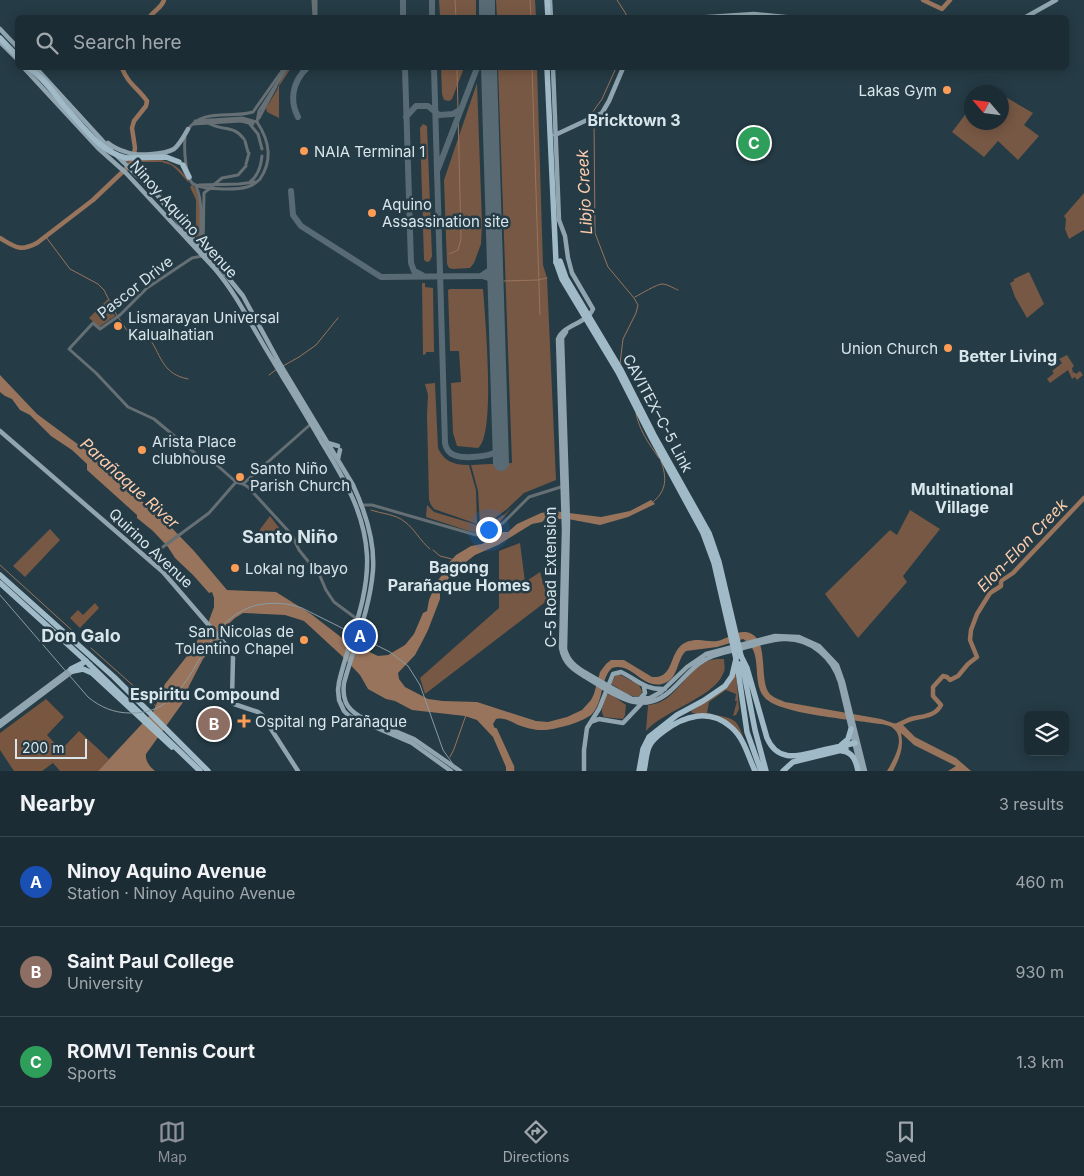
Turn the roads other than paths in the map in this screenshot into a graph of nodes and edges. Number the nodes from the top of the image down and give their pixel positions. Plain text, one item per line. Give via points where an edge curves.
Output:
1 (314, 0) edge
2 (547, 0) edge
3 (1056, 0) edge
4 (315, 15) edge
5 (548, 15) edge
6 (739, 15) edge
7 (764, 15) edge
8 (1029, 15) edge
9 (0, 29) edge
10 (0, 38) edge
11 (0, 42) edge
12 (15, 52) edge
13 (15, 53) edge
14 (15, 53) edge
15 (29, 70) edge
16 (31, 70) edge
17 (38, 70) edge
18 (284, 70) edge
19 (284, 70) edge
20 (550, 70) edge
21 (550, 70) edge
22 (622, 70) edge
23 (276, 83) junction
24 (64, 107) junction
25 (247, 122) junction
26 (193, 123) junction
27 (204, 123) junction
28 (256, 124) junction
29 (188, 129) junction
30 (555, 135) junction
31 (99, 138) junction
32 (262, 149) dead end
33 (262, 156) dead end
34 (126, 169) junction
35 (189, 177) junction
36 (255, 182) dead end
37 (247, 183) junction
38 (196, 185) junction
39 (212, 185) junction
40 (208, 188) junction
41 (196, 242) junction
42 (196, 248) junction
43 (203, 250) junction
44 (204, 256) junction
45 (192, 258) junction
46 (250, 308) junction
47 (244, 311) junction
48 (278, 365) junction
49 (313, 423) junction
50 (0, 431) edge
51 (327, 442) junction
52 (338, 459) junction
53 (236, 482) junction
54 (243, 484) junction
55 (564, 486) junction
56 (360, 506) junction
57 (148, 558) junction
58 (0, 576) edge
59 (0, 584) edge
60 (368, 585) junction
61 (357, 619) junction
62 (353, 643) junction
63 (748, 645) junction
64 (738, 657) junction
65 (88, 663) junction
66 (72, 670) junction
67 (644, 687) junction
68 (665, 689) junction
69 (611, 690) junction
70 (623, 699) junction
71 (640, 702) junction
72 (598, 709) junction
73 (144, 716) junction
74 (630, 716) junction
75 (363, 720) junction
76 (604, 720) junction
77 (851, 721) junction
78 (0, 722) edge
79 (590, 722) junction
80 (0, 726) edge
81 (851, 729) junction
82 (168, 738) junction
83 (855, 745) junction
84 (836, 749) junction
85 (200, 771) edge
86 (208, 771) edge
87 (298, 771) edge
88 (451, 771) edge
89 (460, 771) edge
90 (586, 771) edge
91 (639, 771) edge
92 (644, 771) edge
93 (755, 771) edge
94 (760, 771) edge
95 (766, 771) edge
96 (783, 771) edge
97 (859, 771) edge
98 (865, 771) edge

1 - 4 street
2 - 5 highway
3 - 8 main road
6 - 7 main road
9 - 12 main road
10 - 13 highway
11 - 14 main road
15 - 24 highway
16 - 24 highway via 58,96
17 - 31 main road, Ninoy Aquino Avenue
18 - 23 street
19 - 26 street via 253,112 204,116
20 - 30 main road, C-5 Road Extension
21 - 64 highway, CAVITEX–C-5 Link, bridge via 558,261 709,532 719,562
22 - 30 main road via 609,102 598,116
23 - 28 street via 275,91
23 - 28 street via 258,111
24 - 34 main road, Ninoy Aquino Avenue via 98,148
24 - 35 highway, bridge via 113,154 126,158 166,158 181,163
25 - 27 street
25 - 28 street
25 - 32 street via 256,132
26 - 27 street
26 - 28 street via 247,118
26 - 29 street
27 - 39 street via 235,130 245,140 248,152 246,165 238,175 224,177
28 - 40 street, bridge via 266,137 268,149 268,162 258,181 246,188
29 - 31 main road via 179,143 161,153 132,154
29 - 35 street via 185,154
30 - 55 main road, C-5 Road Extension via 559,220 572,273 592,309 587,317 564,331 558,339
31 - 34 main road, Ninoy Aquino Avenue
33 - 37 street via 260,169
34 - 41 main road, Ninoy Aquino Avenue via 154,192
34 - 42 main road, Ninoy Aquino Avenue
35 - 38 street
36 - 37 street
37 - 39 street
38 - 39 street
38 - 40 street
38 - 41 street via 200,206 200,242
39 - 40 street
40 - 43 street via 203,197
41 - 43 main road, Ninoy Aquino Avenue
42 - 44 main road, Ninoy Aquino Avenue
42 - 45 street, Pascor Drive
43 - 46 main road, Ninoy Aquino Avenue
44 - 45 street, Pascor Drive
44 - 47 main road, Ninoy Aquino Avenue via 225,280
45 - 53 street, Pascor Drive via 147,288 120,316 100,329 93,323 69,349 128,407 154,419
46 - 47 main road
46 - 48 main road, Ninoy Aquino Avenue
47 - 48 main road, Ninoy Aquino Avenue
48 - 49 main road, Ninoy Aquino Avenue
49 - 51 main road, Ninoy Aquino Avenue
49 - 54 street
49 - 56 main road, Ninoy Aquino Avenue
50 - 57 main road, Quirino Avenue
51 - 52 main road, Ninoy Aquino Avenue
51 - 52 main road via 339,448
52 - 56 main road, Ninoy Aquino Avenue via 353,485
53 - 54 street
53 - 57 street via 209,513
54 - 61 street via 292,535 334,602
55 - 56 street via 526,499 503,523 476,535 374,506
55 - 69 main road, C-5 Road Extension, bridge via 566,585 562,654 569,666
56 - 60 main road, Ninoy Aquino Avenue via 372,548 373,569
57 - 87 main road, Quirino Avenue via 230,649 234,704 262,715
58 - 73 highway via 96,660
59 - 65 highway
60 - 61 main road, Ninoy Aquino Avenue
60 - 62 main road, Ninoy Aquino Avenue
61 - 62 main road, Ninoy Aquino Avenue
62 - 75 main road, Ninoy Aquino Avenue via 338,690 341,706 349,716
63 - 68 main road via 700,657
63 - 71 main road via 708,658 690,670 664,696
63 - 77 main road via 780,635 804,638 819,646 837,665
64 - 84 highway via 747,668 767,738 774,749 793,757
64 - 91 highway via 725,686 651,735 643,749
64 - 94 highway, CAVITEX–C-5 Link via 747,732
64 - 95 highway, CAVITEX–C-5 Link
65 - 66 highway
65 - 73 highway
66 - 73 highway via 92,673
66 - 78 main road
66 - 80 main road
67 - 68 main road
67 - 71 main road via 645,694
67 - 72 main road via 624,673 615,672
68 - 71 main road
69 - 70 main road, C-5 Road Extension
69 - 71 main road, C-5 Road Extension
70 - 71 main road, C-5 Road Extension
70 - 74 main road
71 - 74 main road
72 - 76 main road
72 - 79 main road
73 - 82 highway
73 - 82 highway
74 - 76 main road via 622,723
75 - 88 main road, Ninoy Aquino Avenue via 412,743
75 - 89 main road, Ninoy Aquino Avenue via 414,739
76 - 79 main road
77 - 81 main road
77 - 98 main road
79 - 90 main road
81 - 83 main road
81 - 84 highway via 848,740
82 - 85 highway
82 - 86 highway
83 - 84 highway
83 - 97 main road
84 - 96 highway via 794,762
84 - 97 highway via 851,754
92 - 93 highway via 654,739 678,722 695,716 719,720 732,728 742,741

